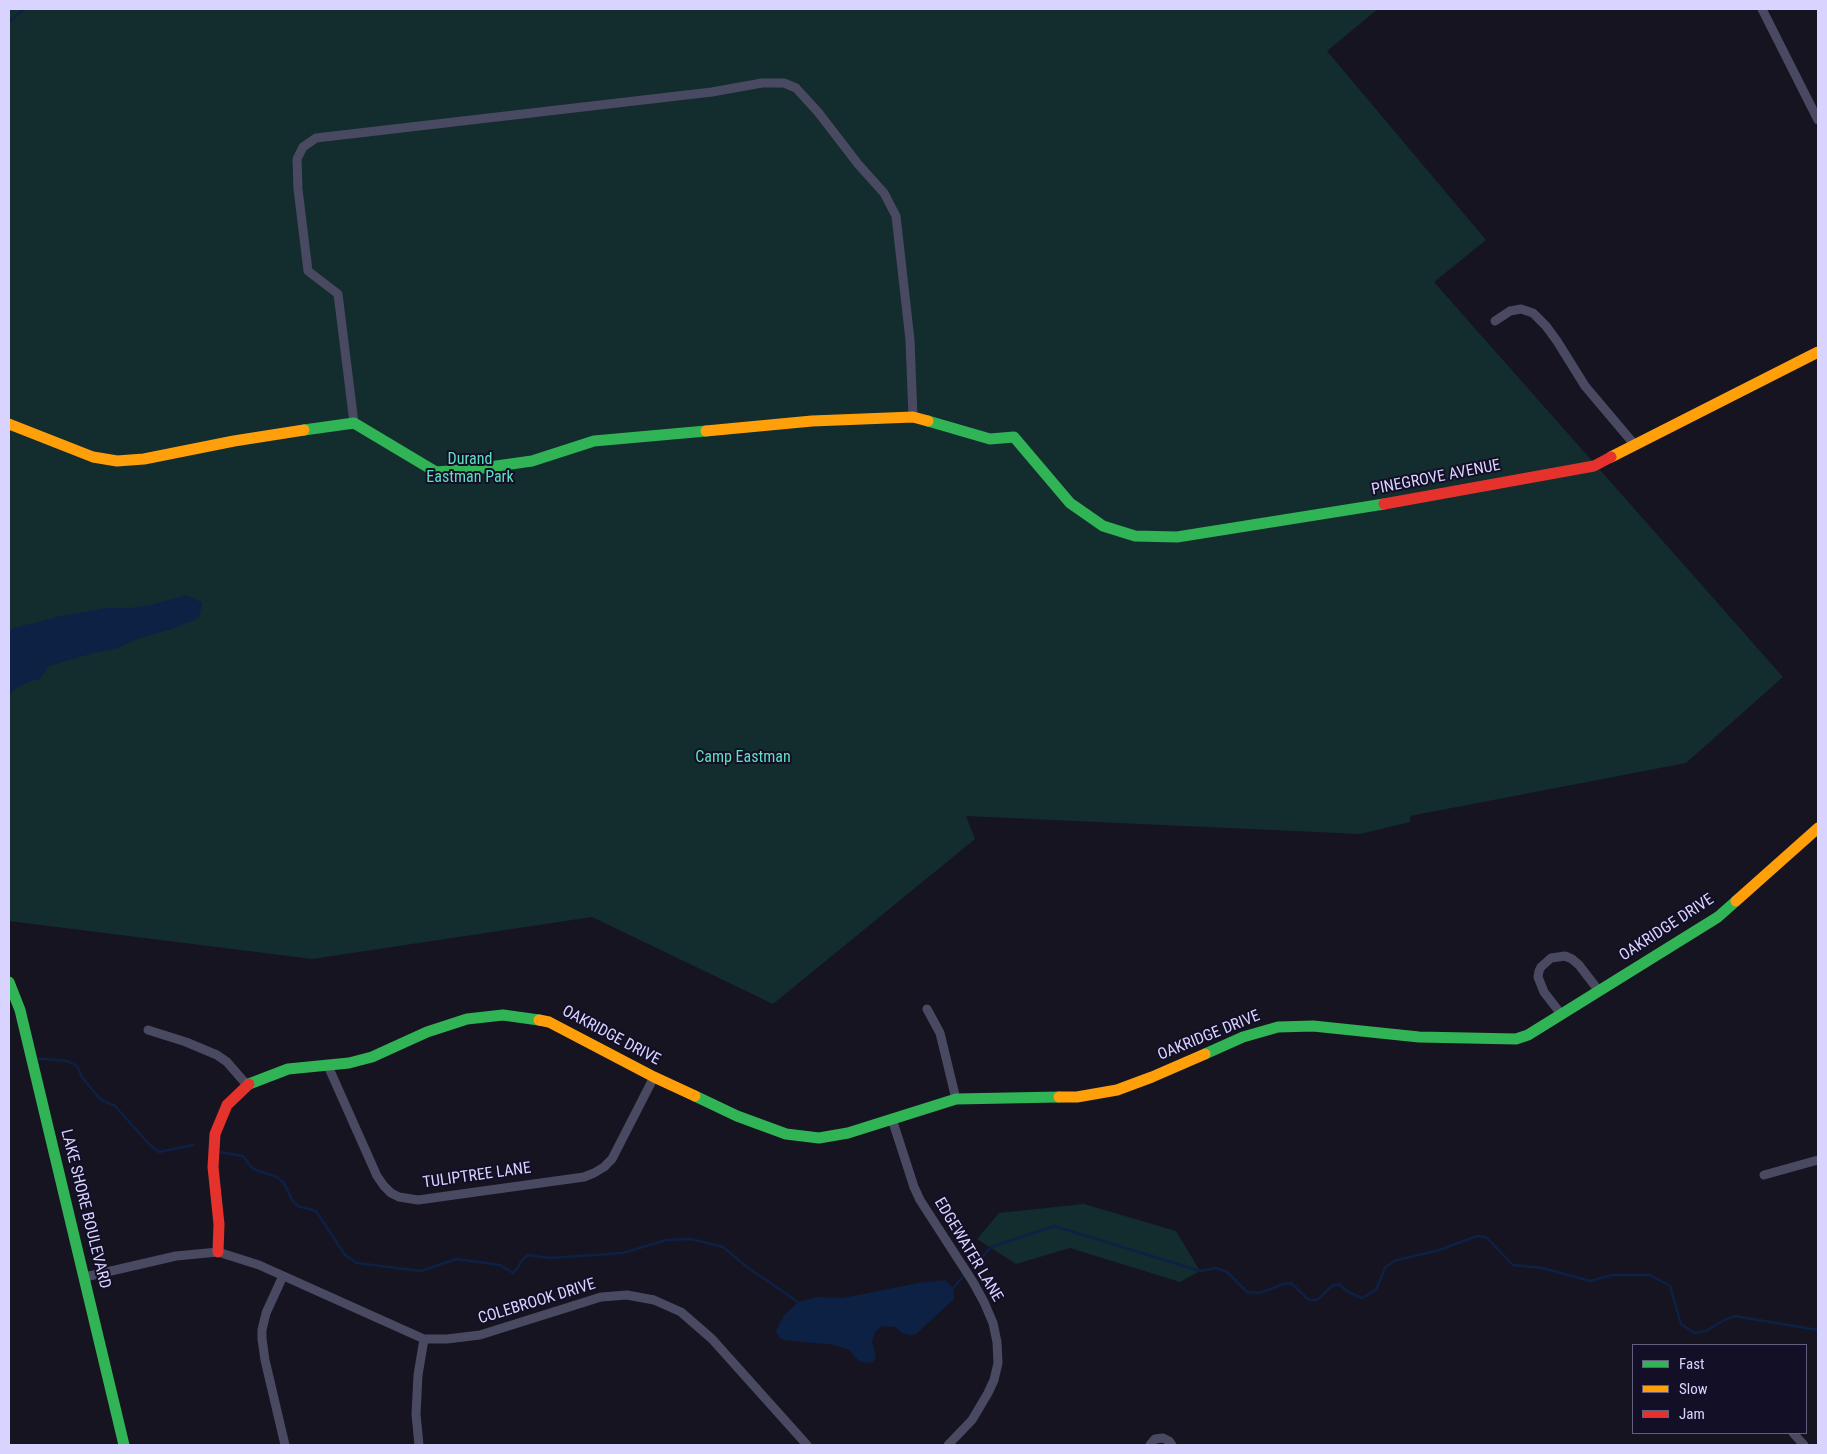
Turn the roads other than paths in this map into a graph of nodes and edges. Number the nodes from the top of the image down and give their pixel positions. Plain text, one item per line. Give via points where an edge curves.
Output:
1 (1762, 9) edge
2 (1818, 120) edge
3 (1495, 321) dead end
4 (1818, 352) edge
5 (913, 417) junction
6 (354, 423) junction
7 (9, 424) edge
8 (1634, 444) junction
9 (1818, 828) edge
10 (9, 982) edge
11 (1599, 991) junction
12 (926, 1009) dead end
13 (1561, 1014) junction
14 (148, 1030) dead end
15 (328, 1066) junction
16 (654, 1077) junction
17 (247, 1085) junction
18 (956, 1099) junction
19 (892, 1119) junction
20 (1818, 1160) edge
21 (1764, 1175) dead end
22 (218, 1252) junction
23 (283, 1276) junction
24 (85, 1277) junction
25 (424, 1339) junction
26 (1794, 1434) edge
27 (124, 1445) edge
28 (285, 1445) edge
29 (419, 1445) edge
30 (807, 1445) edge
31 (948, 1445) edge
32 (1150, 1445) edge
33 (1172, 1445) edge
34 (1804, 1445) edge

1 - 2 street
3 - 8 street via 1510,311 1522,308 1533,313 1557,341 1585,386
4 - 8 street, PINEGROVE AVENUE
5 - 6 street via 812,421 594,441 532,461 436,472
5 - 6 street via 910,340 896,216 884,193 818,112 796,88 784,83 316,138 303,147 297,159 298,189 308,271 338,294
5 - 8 street, PINEGROVE AVENUE via 990,439 1014,437 1070,503 1102,526 1135,536 1177,537 1347,511 1594,466
6 - 7 street via 118,461 78,452
9 - 11 street, OAKRIDGE DRIVE via 1718,916
10 - 24 street, LAKE SHORE BOULEVARD via 20,1010
11 - 13 street, OAKRIDGE DRIVE
11 - 13 street via 1572,959 1565,956 1551,958 1541,967 1538,977 1544,992
12 - 18 street via 940,1033
13 - 18 street, OAKRIDGE DRIVE via 1528,1035 1505,1040 1419,1037 1313,1026 1278,1027 1243,1037 1109,1092 1077,1097
14 - 17 street via 217,1054
15 - 16 street, OAKRIDGE DRIVE via 372,1057 467,1018 503,1015 549,1022
15 - 16 street, TULIPTREE LANE via 384,1186 399,1197 418,1200 594,1173 612,1159
15 - 17 street, OAKRIDGE DRIVE via 288,1069
16 - 19 street, OAKRIDGE DRIVE via 737,1116 786,1134 832,1137
17 - 22 street, OAKRIDGE DRIVE via 220,1117 215,1134 213,1167
18 - 19 street, OAKRIDGE DRIVE
19 - 31 street, EDGEWATER LANE via 920,1200 980,1296 997,1342 998,1363 988,1393 972,1420
20 - 21 street
22 - 23 street, COLEBROOK DRIVE via 248,1260
22 - 24 street, COLEBROOK DRIVE via 176,1256
23 - 25 street, COLEBROOK DRIVE
23 - 28 street via 266,1313 262,1339
24 - 27 street, LAKE SHORE BOULEVARD
25 - 29 street via 416,1414
25 - 30 street, COLEBROOK DRIVE via 464,1338 493,1332 600,1297 626,1295 654,1300 681,1312 700,1328
26 - 34 street
32 - 33 street via 1159,1438

